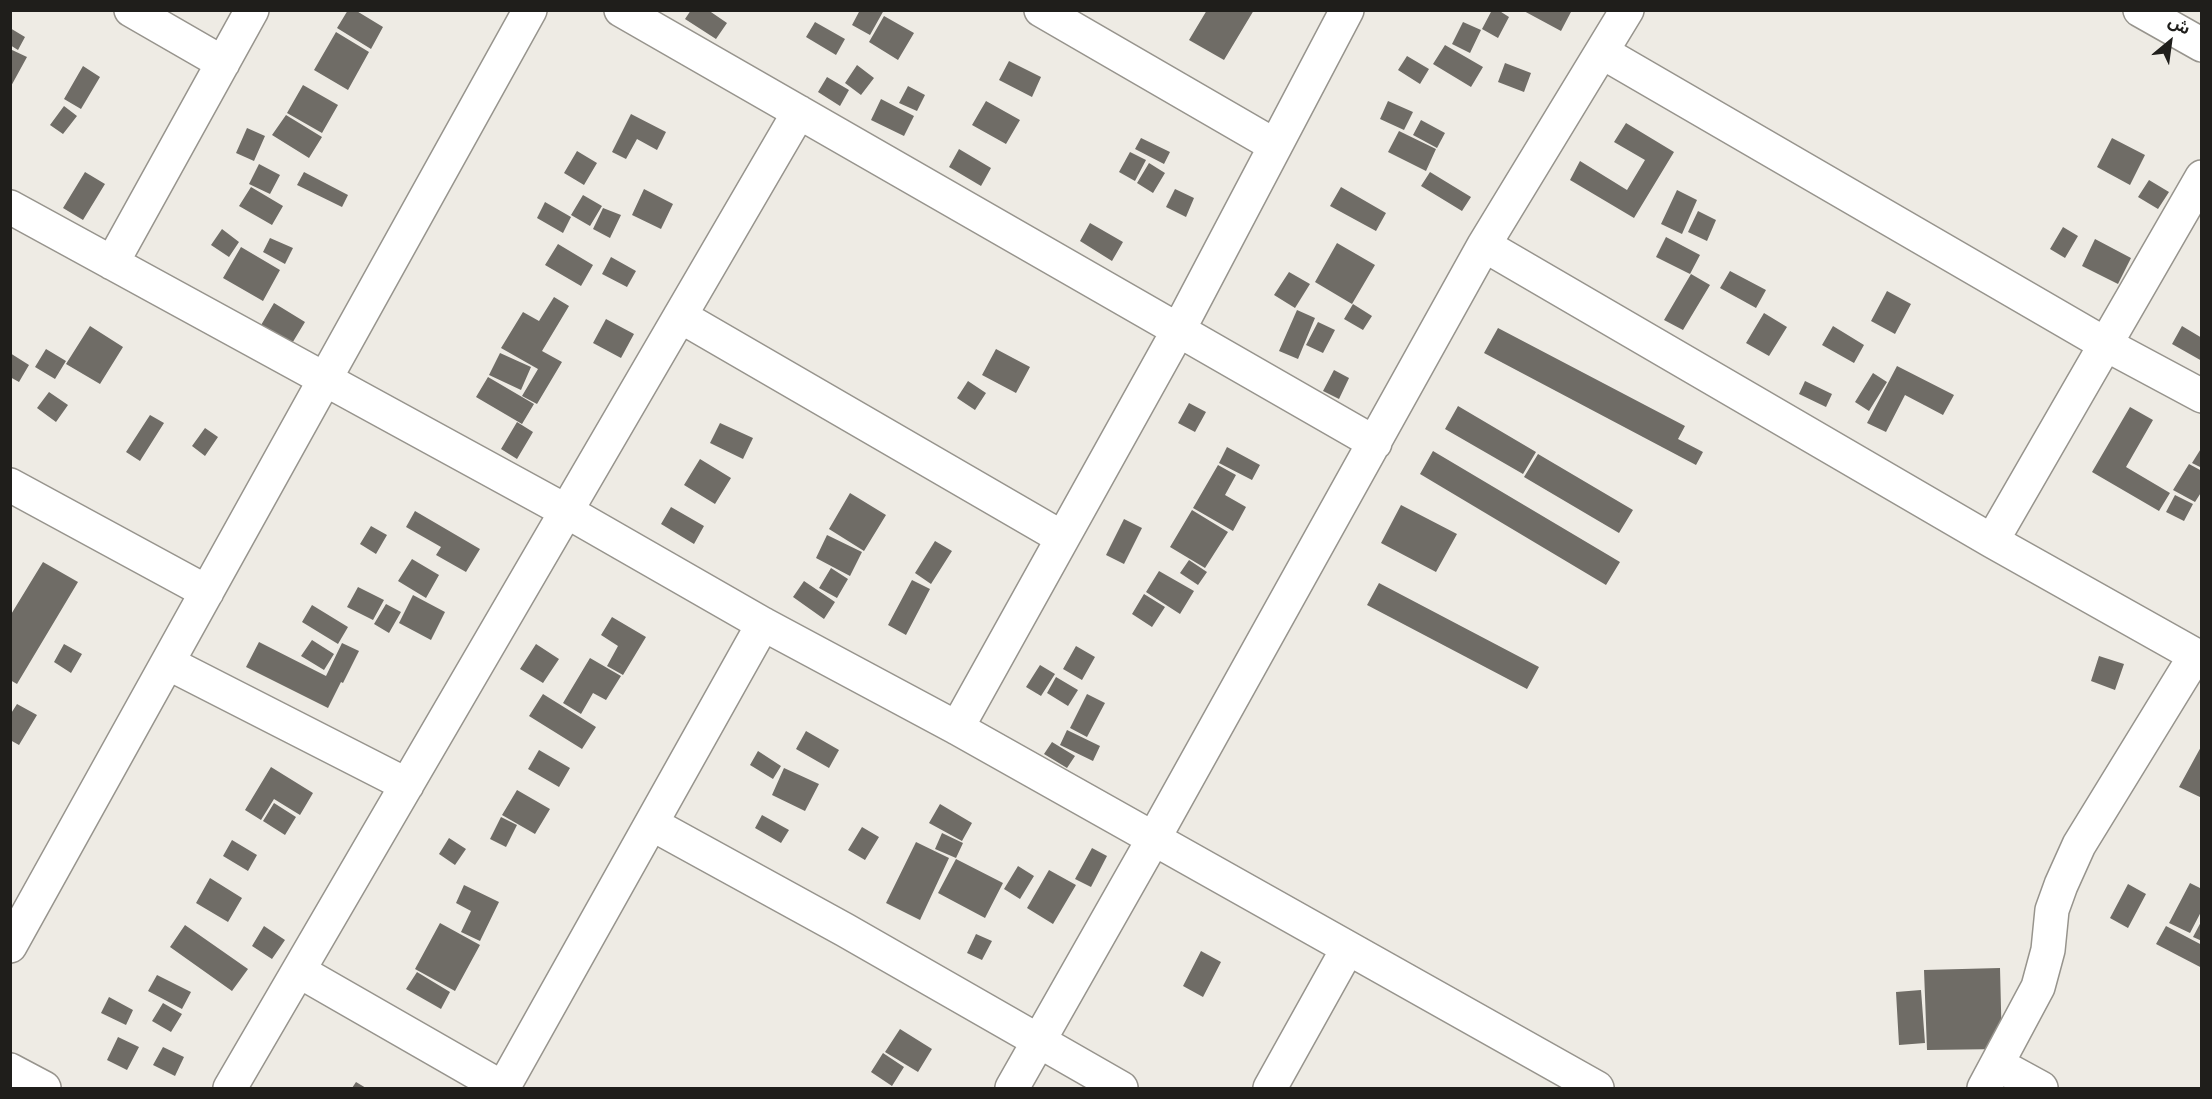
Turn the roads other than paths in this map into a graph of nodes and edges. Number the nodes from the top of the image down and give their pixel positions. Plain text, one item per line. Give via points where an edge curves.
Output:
1 (131, 10) edge
2 (252, 10) edge
3 (530, 10) edge
4 (621, 10) edge
5 (1041, 10) edge
6 (1347, 10) edge
7 (1627, 10) edge
8 (2140, 10) edge
9 (2202, 45) edge
10 (1602, 52) junction
11 (223, 63) junction
12 (799, 112) junction
13 (1274, 145) junction
14 (2202, 177) edge
15 (10, 207) edge
16 (1484, 245) junction
17 (112, 263) junction
18 (680, 316) junction
19 (1179, 329) junction
20 (2105, 344) junction
21 (325, 379) junction
22 (2202, 396) edge
23 (1375, 443) junction
24 (10, 485) edge
25 (567, 511) junction
26 (1061, 537) junction
27 (1992, 540) junction
28 (207, 591) junction
29 (763, 624) junction
30 (2198, 657) edge
31 (168, 663) junction
32 (957, 728) junction
33 (407, 785) junction
34 (652, 824) junction
35 (1154, 838) junction
36 (10, 946) edge
37 (1348, 948) junction
38 (299, 971) junction
39 (1039, 1041) junction
40 (10, 1070) edge
41 (1991, 1076) edge
42 (503, 1088) edge
43 (44, 1089) edge
44 (230, 1089) edge
45 (1012, 1089) edge
46 (1120, 1089) edge
47 (1270, 1089) edge
48 (1597, 1089) edge
49 (2041, 1089) edge

1 - 11 street
2 - 11 street
3 - 21 street
4 - 12 street
5 - 13 street
6 - 13 street
7 - 10 street
8 - 9 street
10 - 16 street
10 - 20 street
11 - 17 street
12 - 18 street
12 - 19 street
13 - 19 street
14 - 20 street
15 - 17 street
16 - 23 street
16 - 27 street
17 - 21 street
18 - 25 street
18 - 26 street
19 - 23 street
19 - 26 street
20 - 22 street
20 - 27 street
21 - 25 street
21 - 28 street
23 - 35 street
24 - 28 street
25 - 29 street
25 - 33 street
26 - 32 street
27 - 30 street
28 - 31 street
29 - 32 street
29 - 34 street
30 - 41 street via 2079,845 2052,910 2048,950 2037,987
31 - 33 street
31 - 36 street
32 - 35 street
33 - 38 street
34 - 39 street
34 - 42 street
35 - 37 street
35 - 39 street
37 - 47 street
37 - 48 street
38 - 42 street
38 - 44 street
39 - 45 street
39 - 46 street
40 - 43 street
41 - 49 street

